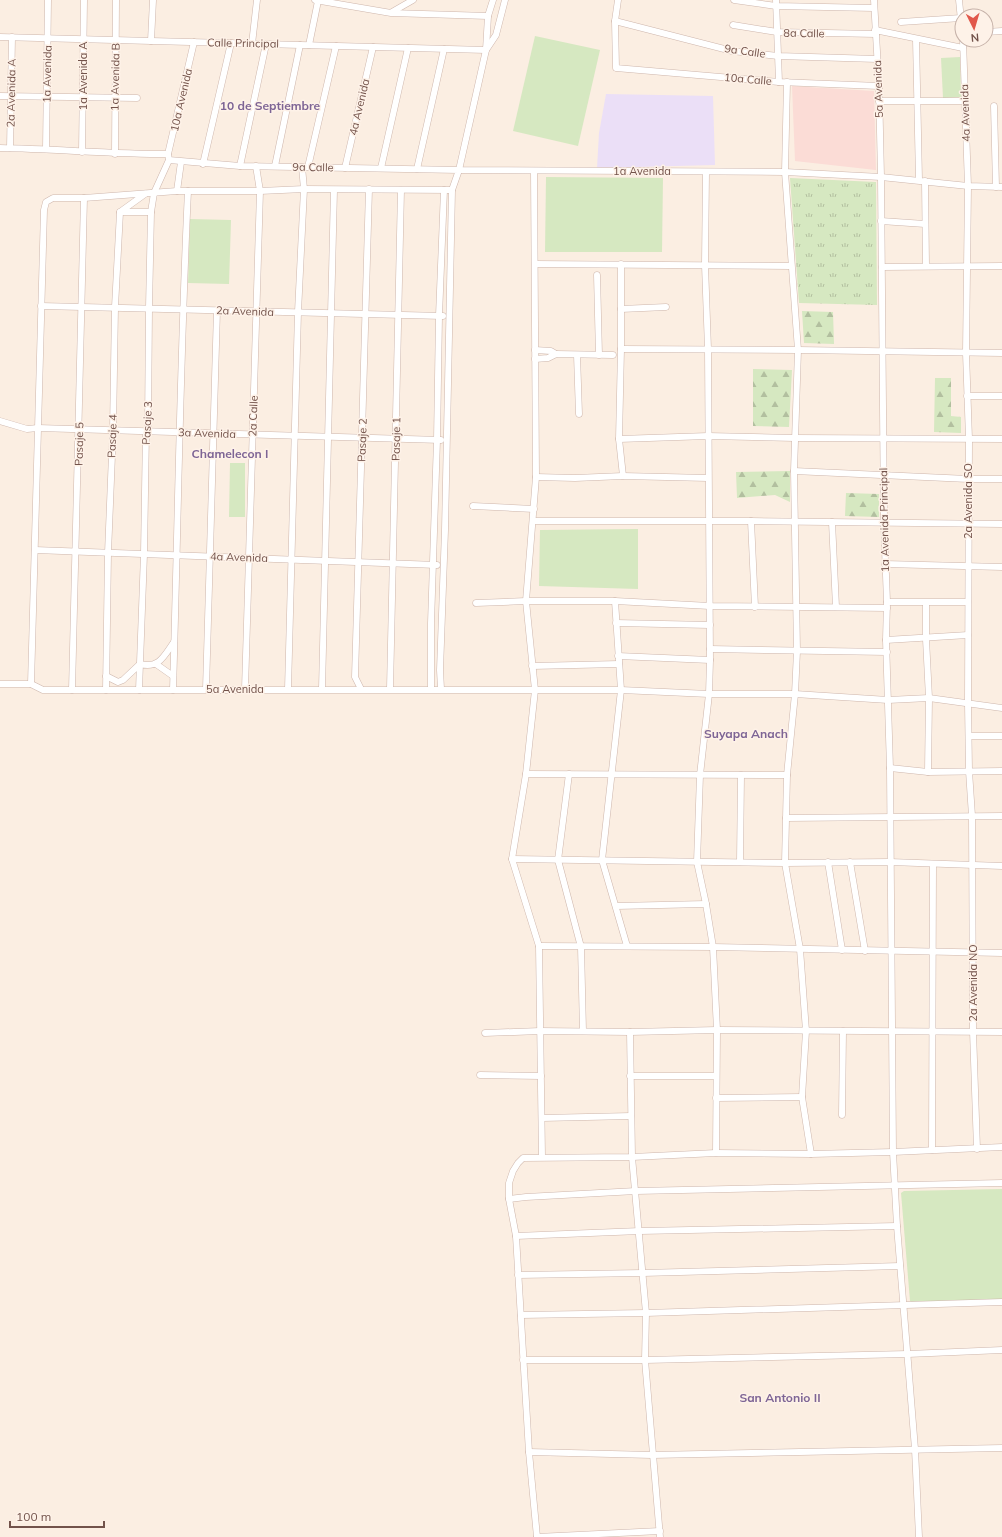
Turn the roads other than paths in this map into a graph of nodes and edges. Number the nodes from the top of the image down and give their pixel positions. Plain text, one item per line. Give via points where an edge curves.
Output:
1 (48, 0) edge
2 (84, 0) edge
3 (116, 0) edge
4 (154, 0) edge
5 (257, 0) edge
6 (315, 0) edge
7 (318, 0) edge
8 (413, 0) edge
9 (493, 0) edge
10 (505, 0) edge
11 (618, 0) edge
12 (734, 0) edge
13 (874, 0) edge
14 (345, 3) edge
15 (776, 3) edge
16 (874, 8) junction
17 (391, 13) junction
18 (488, 16) junction
19 (954, 18) edge
20 (615, 22) junction
21 (901, 22) dead end
22 (733, 25) dead end
23 (777, 32) junction
24 (876, 32) junction
25 (0, 37) edge
26 (12, 38) junction
27 (47, 38) junction
28 (916, 38) junction
29 (83, 39) junction
30 (116, 40) junction
31 (151, 41) junction
32 (194, 42) junction
33 (231, 43) junction
34 (252, 44) junction
35 (266, 44) junction
36 (300, 45) junction
37 (309, 45) junction
38 (336, 46) junction
39 (954, 46) edge
40 (373, 47) junction
41 (408, 48) junction
42 (963, 48) edge
43 (444, 49) junction
44 (486, 50) junction
45 (778, 56) junction
46 (877, 59) junction
47 (779, 82) junction
48 (788, 82) junction
49 (879, 86) junction
50 (0, 96) edge
51 (10, 96) junction
52 (46, 96) junction
53 (83, 98) junction
54 (115, 98) junction
55 (137, 98) dead end
56 (879, 101) junction
57 (917, 101) junction
58 (965, 101) junction
59 (994, 106) dead end
60 (0, 148) edge
61 (10, 148) junction
62 (46, 149) junction
63 (82, 152) junction
64 (114, 154) junction
65 (168, 157) junction
66 (181, 162) junction
67 (203, 164) junction
68 (240, 166) junction
69 (256, 166) junction
70 (275, 166) junction
71 (305, 167) junction
72 (345, 168) junction
73 (381, 168) junction
74 (417, 169) junction
75 (459, 170) junction
76 (534, 170) junction
77 (706, 172) junction
78 (785, 172) junction
79 (881, 177) junction
80 (922, 181) junction
81 (968, 186) junction
82 (999, 187) edge
83 (304, 189) junction
84 (369, 189) junction
85 (334, 190) junction
86 (401, 190) junction
87 (444, 190) junction
88 (452, 190) junction
89 (177, 191) junction
90 (188, 191) junction
91 (260, 191) junction
92 (154, 193) junction
93 (145, 194) junction
94 (84, 198) junction
95 (120, 212) junction
96 (151, 212) junction
97 (881, 221) junction
98 (926, 224) junction
99 (535, 264) junction
100 (620, 264) junction
101 (705, 265) junction
102 (791, 266) junction
103 (926, 266) junction
104 (967, 266) junction
105 (1002, 266) edge
106 (882, 267) junction
107 (597, 275) dead end
108 (41, 306) junction
109 (82, 307) junction
110 (666, 307) dead end
111 (115, 308) junction
112 (149, 308) junction
113 (183, 309) junction
114 (621, 309) junction
115 (218, 310) junction
116 (256, 311) junction
117 (298, 312) junction
118 (332, 313) junction
119 (366, 314) junction
120 (398, 315) junction
121 (439, 316) junction
122 (448, 316) junction
123 (622, 349) junction
124 (708, 349) junction
125 (535, 350) junction
126 (798, 350) junction
127 (882, 352) junction
128 (966, 353) junction
129 (1002, 353) edge
130 (556, 354) junction
131 (577, 355) junction
132 (599, 355) junction
133 (613, 355) dead end
134 (535, 359) junction
135 (967, 396) junction
136 (1002, 396) edge
137 (579, 414) dead end
138 (0, 421) edge
139 (38, 428) junction
140 (79, 429) junction
141 (113, 430) junction
142 (146, 431) junction
143 (180, 432) junction
144 (214, 433) junction
145 (252, 434) junction
146 (296, 436) junction
147 (708, 436) junction
148 (328, 437) junction
149 (362, 438) junction
150 (795, 438) junction
151 (883, 438) junction
152 (396, 439) junction
153 (619, 439) junction
154 (969, 439) junction
155 (1002, 439) edge
156 (437, 440) junction
157 (447, 440) junction
158 (794, 470) junction
159 (884, 474) junction
160 (623, 476) junction
161 (536, 477) junction
162 (708, 478) junction
163 (968, 479) junction
164 (1002, 479) edge
165 (473, 506) dead end
166 (534, 509) junction
167 (533, 520) junction
168 (708, 521) junction
169 (751, 521) junction
170 (794, 521) junction
171 (832, 522) junction
172 (884, 522) junction
173 (968, 523) junction
174 (1002, 524) edge
175 (35, 550) junction
176 (76, 552) junction
177 (108, 553) junction
178 (144, 554) junction
179 (177, 555) junction
180 (210, 556) junction
181 (249, 558) junction
182 (291, 559) junction
183 (325, 560) junction
184 (359, 562) junction
185 (393, 563) junction
186 (434, 564) junction
187 (443, 564) junction
188 (885, 564) junction
189 (968, 566) junction
190 (1002, 567) edge
191 (526, 601) junction
192 (615, 601) junction
193 (968, 602) junction
194 (476, 603) dead end
195 (926, 603) junction
196 (887, 605) junction
197 (710, 606) junction
198 (755, 606) junction
199 (797, 607) junction
200 (836, 607) junction
201 (616, 623) junction
202 (710, 625) junction
203 (968, 635) junction
204 (926, 638) junction
205 (886, 640) junction
206 (174, 642) junction
207 (710, 649) junction
208 (797, 651) junction
209 (887, 652) junction
210 (618, 656) junction
211 (710, 660) junction
212 (140, 664) junction
213 (156, 664) junction
214 (619, 664) junction
215 (532, 666) junction
216 (106, 676) junction
217 (173, 676) junction
218 (0, 684) edge
219 (31, 684) junction
220 (245, 689) junction
221 (288, 689) junction
222 (322, 689) junction
223 (361, 689) junction
224 (390, 689) junction
225 (431, 689) junction
226 (441, 689) junction
227 (72, 690) junction
228 (106, 690) junction
229 (139, 690) junction
230 (172, 690) junction
231 (206, 690) junction
232 (535, 690) junction
233 (621, 690) junction
234 (709, 694) junction
235 (795, 694) junction
236 (929, 698) junction
237 (888, 700) junction
238 (968, 703) junction
239 (1002, 708) edge
240 (969, 736) junction
241 (1002, 736) edge
242 (890, 768) junction
243 (969, 771) junction
244 (1002, 771) edge
245 (928, 772) junction
246 (526, 774) junction
247 (569, 774) junction
248 (612, 774) junction
249 (700, 775) junction
250 (741, 775) junction
251 (787, 775) junction
252 (972, 816) junction
253 (1002, 816) edge
254 (890, 817) junction
255 (786, 818) junction
256 (512, 859) junction
257 (558, 860) junction
258 (602, 860) junction
259 (697, 862) junction
260 (740, 862) junction
261 (828, 862) junction
262 (850, 862) junction
263 (890, 862) junction
264 (785, 863) junction
265 (933, 864) junction
266 (972, 865) junction
267 (1002, 866) edge
268 (706, 904) junction
269 (616, 906) junction
270 (538, 946) junction
271 (581, 946) junction
272 (627, 946) junction
273 (713, 947) junction
274 (800, 949) junction
275 (842, 950) junction
276 (865, 951) junction
277 (891, 951) junction
278 (933, 951) junction
279 (973, 953) junction
280 (1002, 953) edge
281 (717, 1030) junction
282 (891, 1030) junction
283 (540, 1031) junction
284 (583, 1031) junction
285 (806, 1031) junction
286 (843, 1031) junction
287 (932, 1031) junction
288 (973, 1031) junction
289 (630, 1032) junction
290 (1002, 1032) edge
291 (485, 1033) dead end
292 (480, 1075) dead end
293 (541, 1076) junction
294 (630, 1076) junction
295 (716, 1076) junction
296 (802, 1097) junction
297 (716, 1098) junction
298 (842, 1115) dead end
299 (631, 1116) junction
300 (542, 1118) junction
301 (1002, 1148) edge
302 (977, 1149) junction
303 (932, 1150) junction
304 (893, 1152) junction
305 (716, 1154) junction
306 (811, 1154) junction
307 (542, 1157) junction
308 (632, 1157) junction
309 (1002, 1183) edge
310 (894, 1186) junction
311 (636, 1192) junction
312 (509, 1199) junction
313 (897, 1226) junction
314 (640, 1231) junction
315 (516, 1236) junction
316 (900, 1266) junction
317 (643, 1273) junction
318 (518, 1275) junction
319 (1002, 1302) edge
320 (904, 1306) junction
321 (646, 1313) junction
322 (521, 1315) junction
323 (1002, 1350) edge
324 (908, 1354) junction
325 (523, 1360) junction
326 (645, 1360) junction
327 (1002, 1448) edge
328 (915, 1449) junction
329 (529, 1452) junction
330 (652, 1455) junction
331 (660, 1534) edge
332 (537, 1537) edge
333 (919, 1537) edge

1 - 27 street, 1a Avenida
2 - 29 street, 1a Avenida A
3 - 30 street, 1a Avenida B
4 - 31 street
5 - 34 street
6 - 7 street
7 - 14 street
7 - 37 street
8 - 17 street
9 - 18 street
10 - 44 street via 496,35
11 - 20 street
12 - 15 street
13 - 16 street, 5a Avenida
14 - 17 street
15 - 16 street
15 - 23 street
16 - 24 street, 5a Avenida
17 - 18 street
18 - 44 street
19 - 21 street
20 - 45 street, 9a Calle via 732,51
20 - 47 street, 10a Calle via 616,68
22 - 23 street, 8a Calle
23 - 24 street, 8a Calle
23 - 45 street
24 - 28 street, 8a Calle
24 - 46 street, 5a Avenida
25 - 26 street, Calle Principal
26 - 27 street, Calle Principal
26 - 51 street, 2a Avenida A
27 - 29 street, Calle Principal
27 - 52 street, 1a Avenida
28 - 39 street, 8a Calle
28 - 57 street
29 - 30 street, Calle Principal
29 - 53 street, 1a Avenida A
30 - 31 street, Calle Principal
30 - 54 street, 1a Avenida B
31 - 32 street, Calle Principal
32 - 33 street, Calle Principal
32 - 65 street, 10a Avenida
33 - 34 street, Calle Principal
33 - 67 street
34 - 35 street, Calle Principal
35 - 36 street, Calle Principal
35 - 68 street
36 - 37 street, Calle Principal
36 - 70 street
37 - 38 street, Calle Principal
38 - 40 street, Calle Principal
38 - 71 street
40 - 41 street, Calle Principal
40 - 72 street, 4a Avenida
41 - 43 street, Calle Principal
41 - 73 street
42 - 58 street, 4a Avenida
43 - 44 street, Calle Principal
43 - 74 street
44 - 75 street
45 - 46 street, 9a Calle
45 - 47 street
46 - 49 street, 5a Avenida
47 - 48 street, 10a Calle
48 - 49 street, 10a Calle
48 - 78 street
49 - 56 street, 5a Avenida
50 - 51 street
51 - 52 street
51 - 61 street, 2a Avenida A
52 - 53 street
52 - 62 street, 1a Avenida
53 - 54 street
53 - 63 street, 1a Avenida A
54 - 55 street
54 - 64 street, 1a Avenida B
56 - 57 street
56 - 79 street, 5a Avenida
57 - 58 street
57 - 80 street
58 - 81 street, 4a Avenida
59 - 82 street
60 - 61 street, 9a Calle
61 - 62 street, 9a Calle
62 - 63 street, 9a Calle
63 - 64 street, 9a Calle
64 - 65 street, 9a Calle
65 - 66 street, 9a Calle
65 - 92 street, Pasaje 3
66 - 67 street, 9a Calle
66 - 89 street
67 - 68 street, 9a Calle
68 - 69 street, 9a Calle
69 - 70 street, 9a Calle
69 - 91 street, 2a Calle
70 - 71 street, 9a Calle
71 - 72 street, 9a Calle
71 - 83 street
72 - 73 street, 9a Calle
73 - 74 street, 9a Calle
74 - 75 street, 9a Calle
75 - 76 street, 1a Avenida
75 - 88 street
76 - 77 street, 1a Avenida
76 - 99 street
77 - 78 street, 1a Avenida
77 - 101 street
78 - 79 street, 1a Avenida
78 - 102 street
79 - 80 street, 1a Avenida
79 - 97 street, 1a Avenida Principal
80 - 81 street, 1a Avenida
80 - 98 street
81 - 82 street, 1a Avenida
81 - 104 street, 2a Avenida SO
83 - 85 street
83 - 91 street
83 - 117 street
84 - 85 street
84 - 86 street
84 - 119 street, Pasaje 2
85 - 118 street
86 - 87 street
86 - 120 street, Pasaje 1
87 - 88 street
87 - 121 street
88 - 122 street
89 - 90 street
89 - 92 street
90 - 91 street
90 - 113 street
91 - 116 street, 2a Calle
92 - 93 street
92 - 96 street, Pasaje 3
93 - 94 street
93 - 95 street
94 - 108 street via 53,198 46,202
94 - 109 street, Pasaje 5
95 - 96 street
95 - 111 street, Pasaje 4
96 - 112 street, Pasaje 3
97 - 98 street
97 - 106 street, 1a Avenida Principal
98 - 103 street
99 - 100 street
99 - 125 street
100 - 101 street
100 - 114 street
101 - 102 street
101 - 124 street
102 - 126 street
103 - 104 street
103 - 106 street
104 - 105 street
104 - 128 street, 2a Avenida SO
106 - 127 street, 1a Avenida Principal
107 - 132 street
108 - 109 street, 2a Avenida
108 - 139 street
109 - 111 street, 2a Avenida
109 - 140 street, Pasaje 5
110 - 114 street
111 - 112 street, 2a Avenida
111 - 141 street, Pasaje 4
112 - 113 street, 2a Avenida
112 - 142 street, Pasaje 3 via 149,402
113 - 115 street, 2a Avenida
113 - 143 street
114 - 123 street
115 - 116 street, 2a Avenida
115 - 144 street
116 - 117 street, 2a Avenida
116 - 145 street, 2a Calle
117 - 118 street, 2a Avenida
117 - 146 street
118 - 119 street, 2a Avenida
118 - 148 street
119 - 120 street, 2a Avenida
119 - 149 street, Pasaje 2
120 - 121 street, 2a Avenida
120 - 152 street, Pasaje 1
121 - 122 street, 2a Avenida
121 - 156 street
122 - 157 street
123 - 124 street
123 - 153 street
124 - 126 street
124 - 147 street
125 - 130 street via 551,350
125 - 134 street
126 - 127 street
126 - 150 street
127 - 128 street
127 - 151 street, 1a Avenida Principal
128 - 129 street
128 - 135 street, 2a Avenida SO
130 - 131 street
130 - 134 street via 548,358
131 - 132 street
131 - 137 street
132 - 133 street
134 - 161 street
135 - 136 street
135 - 154 street, 2a Avenida SO
138 - 139 street, 3a Avenida via 27,429
139 - 140 street, 3a Avenida
139 - 175 street
140 - 141 street, 3a Avenida
140 - 176 street, Pasaje 5
141 - 142 street, 3a Avenida
141 - 177 street, Pasaje 4
142 - 143 street, 3a Avenida
142 - 178 street, Pasaje 3
143 - 144 street, 3a Avenida
143 - 179 street
144 - 145 street, 3a Avenida
144 - 180 street
145 - 146 street, 3a Avenida
145 - 181 street, 2a Calle
146 - 148 street, 3a Avenida
146 - 182 street
147 - 150 street
147 - 153 street
147 - 162 street
148 - 149 street, 3a Avenida
148 - 183 street
149 - 152 street, 3a Avenida
149 - 184 street, Pasaje 2
150 - 151 street
150 - 158 street
151 - 154 street
151 - 159 street, 1a Avenida Principal
152 - 156 street, 3a Avenida
152 - 185 street, Pasaje 1
153 - 160 street
154 - 155 street
154 - 163 street, 2a Avenida SO
156 - 157 street, 3a Avenida
156 - 186 street
157 - 187 street
158 - 159 street
158 - 170 street
159 - 163 street
159 - 172 street, 1a Avenida Principal
160 - 161 street
160 - 162 street
161 - 166 street
162 - 168 street
163 - 164 street
163 - 173 street, 2a Avenida SO
165 - 166 street
166 - 167 street
167 - 168 street
167 - 191 street
168 - 169 street
168 - 197 street
169 - 170 street
169 - 198 street
170 - 171 street
170 - 199 street
171 - 172 street
171 - 200 street
172 - 173 street
172 - 188 street, 1a Avenida Principal
173 - 174 street
173 - 189 street, 2a Avenida SO
175 - 176 street, 4a Avenida
175 - 219 street
176 - 177 street, 4a Avenida
176 - 227 street, Pasaje 5
177 - 178 street, 4a Avenida
177 - 216 street, Pasaje 4
178 - 179 street, 4a Avenida
178 - 212 street, Pasaje 3
179 - 180 street, 4a Avenida
179 - 206 street
180 - 181 street, 4a Avenida
180 - 231 street
181 - 182 street, 4a Avenida
181 - 220 street, 2a Calle
182 - 183 street, 4a Avenida
182 - 221 street
183 - 184 street, 4a Avenida
183 - 222 street
184 - 185 street, 4a Avenida
184 - 223 street, Pasaje 2 via 355,677
185 - 186 street, 4a Avenida
185 - 224 street, Pasaje 1
186 - 187 street, 4a Avenida
186 - 225 street
187 - 226 street
188 - 189 street
188 - 196 street, 1a Avenida Principal
189 - 190 street
189 - 193 street, 2a Avenida SO
191 - 192 street
191 - 194 street
191 - 215 street
192 - 197 street
192 - 201 street
193 - 195 street
193 - 203 street, 2a Avenida SO
195 - 196 street
195 - 204 street
196 - 200 street
196 - 205 street, 1a Avenida Principal
197 - 198 street
197 - 202 street
198 - 199 street
199 - 200 street
199 - 208 street
201 - 202 street
201 - 210 street
202 - 207 street
203 - 204 street
203 - 238 street, 2a Avenida SO
204 - 205 street
204 - 236 street
205 - 209 street, 1a Avenida Principal
206 - 213 street
206 - 217 street
207 - 208 street
207 - 211 street
208 - 209 street
208 - 235 street
209 - 237 street, 1a Avenida Principal
210 - 211 street
210 - 214 street
211 - 234 street
212 - 213 street
212 - 216 street via 118,682
212 - 229 street, Pasaje 3
213 - 217 street
214 - 215 street
214 - 233 street
215 - 232 street
216 - 228 street, Pasaje 4
217 - 230 street
218 - 219 street, 5a Avenida
219 - 227 street, 5a Avenida via 43,690
220 - 221 street, 5a Avenida
220 - 231 street, 5a Avenida
221 - 222 street, 5a Avenida
222 - 223 street, 5a Avenida
223 - 224 street, 5a Avenida
224 - 225 street, 5a Avenida
225 - 226 street, 5a Avenida
226 - 232 street, 5a Avenida
227 - 228 street, 5a Avenida
228 - 229 street, 5a Avenida
229 - 230 street, 5a Avenida
230 - 231 street, 5a Avenida
232 - 233 street, 5a Avenida
232 - 246 street
233 - 234 street, 5a Avenida
233 - 248 street
234 - 235 street, 5a Avenida
234 - 249 street
235 - 237 street, 5a Avenida
235 - 251 street
236 - 237 street, 5a Avenida
236 - 238 street, 5a Avenida
236 - 245 street
237 - 242 street, 1a Avenida Principal
238 - 239 street, 5a Avenida
238 - 240 street, 2a Avenida SO
240 - 241 street
240 - 243 street, 2a Avenida SO
242 - 245 street
242 - 254 street, 1a Avenida Principal
243 - 244 street
243 - 245 street
243 - 252 street, 2a Avenida SO
246 - 247 street
246 - 256 street
247 - 248 street
247 - 257 street
248 - 249 street
248 - 258 street
249 - 250 street
249 - 259 street
250 - 251 street
250 - 260 street
251 - 255 street
252 - 253 street
252 - 254 street
252 - 266 street, 2a Avenida NO
254 - 255 street
254 - 263 street, 1a Avenida Principal
255 - 264 street
256 - 257 street
256 - 270 street
257 - 258 street
257 - 271 street
258 - 259 street
258 - 269 street
259 - 260 street
259 - 268 street
260 - 264 street
261 - 262 street
261 - 264 street
261 - 275 street
262 - 263 street
262 - 276 street
263 - 265 street
263 - 277 street, 1a Avenida Principal
264 - 274 street
265 - 266 street
265 - 278 street
266 - 267 street
266 - 279 street, 2a Avenida NO
268 - 269 street
268 - 273 street
269 - 272 street
270 - 271 street
270 - 283 street
271 - 272 street
271 - 284 street
272 - 273 street
273 - 274 street
273 - 281 street
274 - 275 street
274 - 285 street
275 - 276 street
276 - 277 street
277 - 278 street
277 - 282 street, 1a Avenida Principal
278 - 279 street
278 - 287 street
279 - 280 street
279 - 288 street, 2a Avenida NO
281 - 285 street
281 - 289 street
281 - 295 street
282 - 286 street
282 - 287 street
282 - 304 street, 1a Avenida Principal
283 - 284 street
283 - 291 street
283 - 293 street
284 - 289 street
285 - 286 street
285 - 296 street
286 - 298 street
287 - 288 street
287 - 303 street
288 - 290 street
288 - 302 street, 2a Avenida NO
289 - 294 street
292 - 293 street
293 - 300 street
294 - 295 street
294 - 299 street
295 - 297 street
296 - 297 street
296 - 306 street
297 - 305 street
299 - 300 street
299 - 308 street
300 - 307 street
301 - 302 street
302 - 303 street
303 - 304 street
304 - 306 street
304 - 310 street, 1a Avenida Principal
305 - 306 street
305 - 308 street
307 - 308 street
307 - 312 street via 523,1158 518,1163 513,1171
308 - 311 street
309 - 310 street
310 - 311 street
310 - 313 street, 1a Avenida Principal
311 - 312 street
311 - 314 street
312 - 315 street
313 - 314 street
313 - 316 street, 1a Avenida Principal
314 - 315 street
314 - 317 street
315 - 318 street
316 - 317 street
316 - 320 street, 1a Avenida Principal
317 - 318 street
317 - 321 street
318 - 322 street
319 - 320 street
320 - 321 street
320 - 324 street, 1a Avenida Principal
321 - 322 street
321 - 326 street
322 - 325 street
323 - 324 street
324 - 326 street
324 - 328 street, 1a Avenida Principal
325 - 326 street
325 - 329 street
326 - 330 street
327 - 328 street
328 - 330 street
328 - 333 street, 1a Avenida Principal
329 - 330 street
329 - 332 street
330 - 331 street
331 - 332 street

